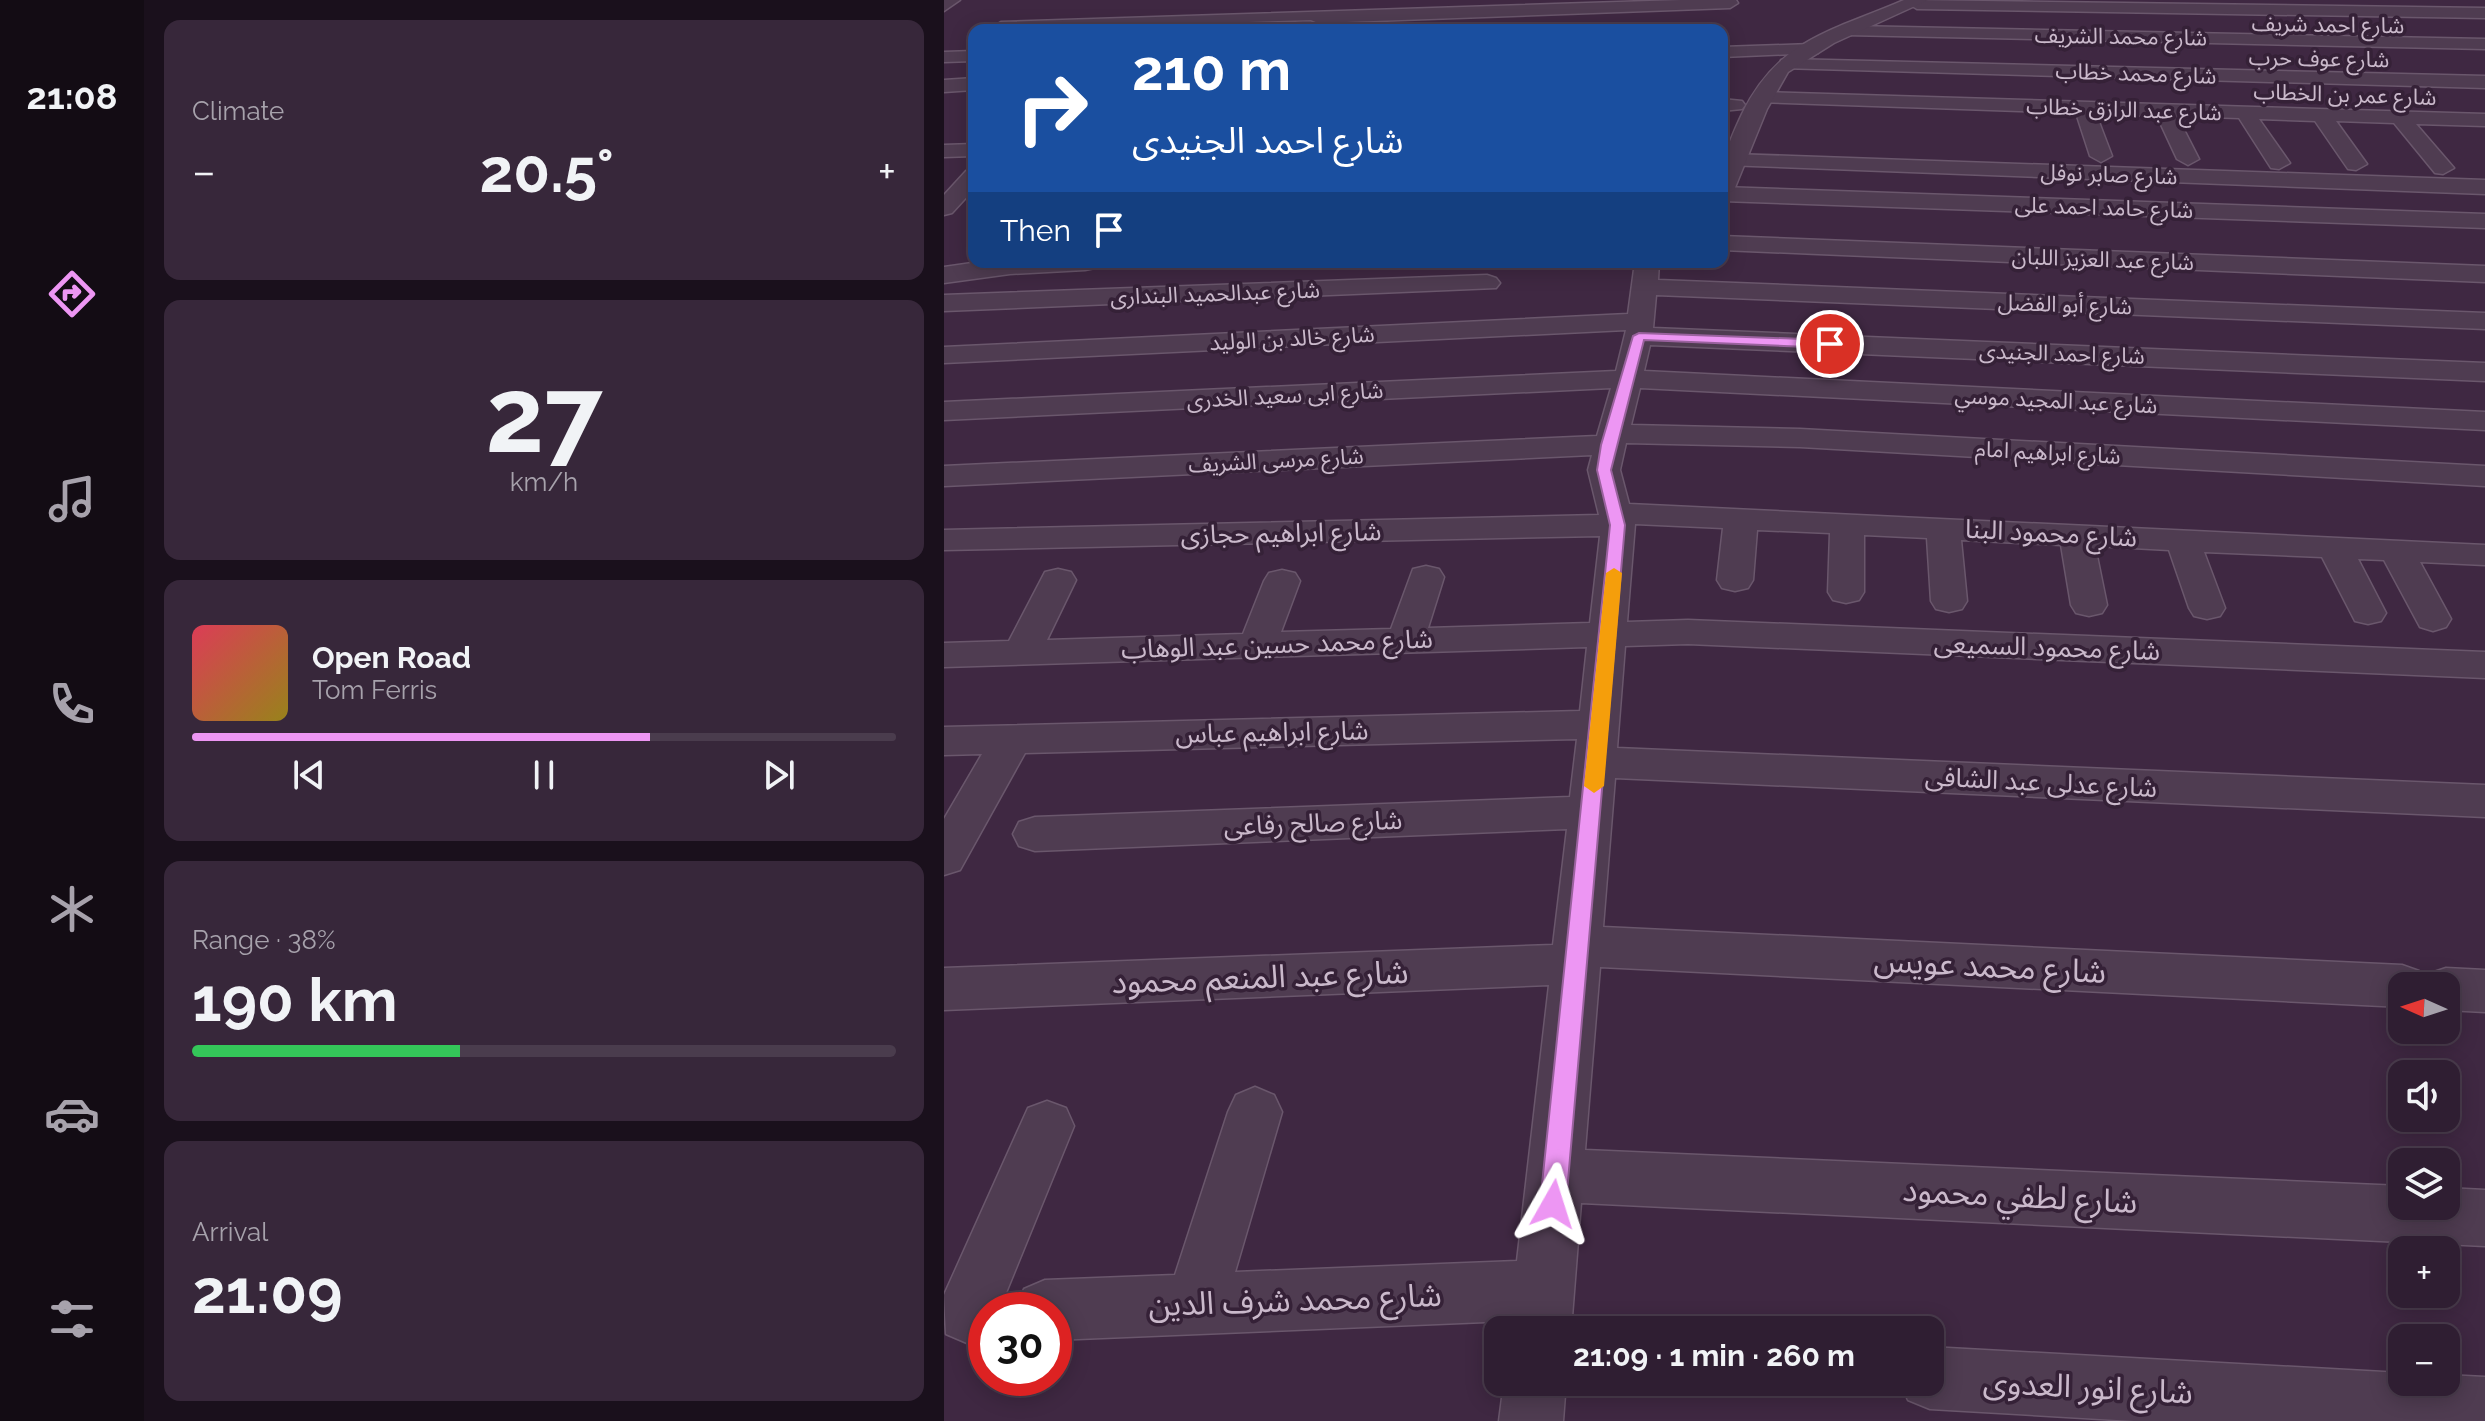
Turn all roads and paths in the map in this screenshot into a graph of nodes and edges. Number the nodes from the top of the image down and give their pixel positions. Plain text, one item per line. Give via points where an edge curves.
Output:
1 (952, 0) edge
2 (1131, 0) edge
3 (1730, 3) dead end
4 (1903, 5) edge
5 (2281, 5) edge
6 (944, 6) edge
7 (1020, 9) dead end
8 (2485, 13) edge
9 (1319, 16) edge
10 (1113, 23) junction
11 (1003, 24) edge
12 (1090, 24) edge
13 (2301, 24) junction
14 (2485, 27) edge
15 (1852, 31) junction
16 (2318, 41) junction
17 (2485, 44) edge
18 (1815, 48) junction
19 (1728, 53) edge
20 (968, 55) edge
21 (944, 57) edge
22 (2336, 59) junction
23 (2485, 62) edge
24 (1780, 64) junction
25 (2485, 82) edge
26 (968, 84) edge
27 (944, 86) edge
28 (1763, 98) junction
29 (2485, 98) edge
30 (1926, 103) junction
31 (1729, 105) edge
32 (2006, 106) junction
33 (2084, 108) junction
34 (2165, 111) junction
35 (2245, 113) junction
36 (2321, 115) junction
37 (2400, 118) junction
38 (2482, 123) edge
39 (1928, 128) dead end
40 (2013, 129) dead end
41 (968, 150) edge
42 (944, 151) edge
43 (2101, 156) dead end
44 (2188, 159) dead end
45 (1733, 160) junction
46 (2279, 163) dead end
47 (2356, 164) dead end
48 (2443, 168) dead end
49 (1728, 175) edge
50 (968, 182) edge
51 (2485, 187) edge
52 (1728, 192) edge
53 (1800, 196) junction
54 (1881, 199) junction
55 (1974, 203) junction
56 (2066, 206) junction
57 (944, 208) edge
58 (2151, 209) junction
59 (2241, 212) junction
60 (968, 214) edge
61 (2323, 215) junction
62 (944, 216) edge
63 (2411, 218) junction
64 (2485, 221) edge
65 (1796, 230) dead end
66 (1883, 232) dead end
67 (1978, 234) dead end
68 (2074, 235) dead end
69 (2159, 238) dead end
70 (2426, 238) dead end
71 (2254, 241) dead end
72 (1728, 243) edge
73 (2343, 243) dead end
74 (968, 259) edge
75 (984, 268) edge
76 (2358, 269) junction
77 (945, 272) edge
78 (2485, 274) edge
79 (1487, 282) edge
80 (1643, 302) edge
81 (944, 303) edge
82 (2377, 317) junction
83 (2485, 321) edge
84 (944, 355) edge
85 (2485, 372) edge
86 (1626, 379) junction
87 (944, 411) edge
88 (2485, 421) edge
89 (1610, 439) junction
90 (944, 476) edge
91 (2485, 476) edge
92 (1741, 518) junction
93 (1617, 519) junction
94 (1847, 523) junction
95 (1943, 528) junction
96 (2076, 535) junction
97 (944, 540) edge
98 (2183, 540) junction
99 (2334, 547) junction
100 (2396, 550) junction
101 (2485, 555) edge
102 (1426, 577) dead end
103 (1058, 580) dead end
104 (1735, 580) dead end
105 (1282, 581) dead end
106 (1846, 592) dead end
107 (1949, 601) dead end
108 (2089, 605) dead end
109 (2207, 608) dead end
110 (2368, 613) dead end
111 (2433, 619) dead end
112 (1610, 634) junction
113 (1406, 640) junction
114 (1257, 645) junction
115 (1022, 652) junction
116 (944, 655) edge
117 (2485, 665) edge
118 (1012, 739) junction
119 (944, 741) edge
120 (1599, 743) junction
121 (2485, 801) edge
122 (1591, 812) junction
123 (1035, 834) dead end
124 (944, 858) edge
125 (1577, 955) junction
126 (2388, 985) edge
127 (2460, 990) edge
128 (2485, 991) edge
129 (946, 993) edge
130 (1255, 1112) dead end
131 (1047, 1126) dead end
132 (1555, 1175) junction
133 (2485, 1218) edge
134 (1196, 1304) junction
135 (1072, 1309) edge
136 (1542, 1310) edge
137 (966, 1313) edge
138 (1944, 1379) edge
139 (1534, 1396) edge
140 (2485, 1409) edge
141 (1531, 1421) edge

1 - 6 street
2 - 10 street
3 - 9 street
4 - 5 street
4 - 13 street, شارع احمد شريف
4 - 15 street
4 - 24 street
5 - 8 street
5 - 13 street
7 - 11 street
9 - 10 street
10 - 12 street
13 - 14 street, شارع احمد شريف
13 - 16 street
15 - 16 street, شارع محمد الشريف
15 - 18 street
16 - 17 street, شارع محمد الشريف
16 - 22 street
18 - 22 street, شارع عوف حرب
18 - 24 street
19 - 24 street
20 - 21 street
22 - 23 street, شارع عوف حرب
24 - 25 street, شارع محمد خطاب
24 - 28 street
24 - 29 street, شارع عمر بن الخطاب
24 - 31 street via 1752,75
26 - 27 street
28 - 30 street, شارع عبد الرازق خطاب via 1849,109
28 - 45 street
30 - 32 street, شارع عبد الرازق خطاب
30 - 39 street
32 - 33 street, شارع عبد الرازق خطاب
32 - 40 street
33 - 34 street, شارع عبد الرازق خطاب
33 - 43 street
34 - 35 street, شارع عبد الرازق خطاب
34 - 44 street
35 - 36 street, شارع عبد الرازق خطاب
35 - 46 street
36 - 37 street, شارع عبد الرازق خطاب
36 - 47 street
37 - 38 street, شارع عبد الرازق خطاب
37 - 48 street
41 - 42 street
45 - 49 street
45 - 51 street, شارع صابر نوفل
50 - 57 street
52 - 53 street, شارع حامد احمد على
53 - 54 street, شارع حامد احمد على
53 - 65 street
54 - 55 street, شارع حامد احمد على
54 - 66 street
55 - 56 street, شارع حامد احمد على
55 - 67 street
56 - 58 street, شارع حامد احمد على
56 - 68 street
58 - 59 street, شارع حامد احمد على
58 - 69 street
59 - 61 street, شارع حامد احمد على
59 - 71 street
60 - 62 street
61 - 63 street, شارع حامد احمد على
61 - 73 street
63 - 64 street, شارع حامد احمد على
63 - 70 street
72 - 76 street, شارع عبد العزيز اللبان
74 - 77 street
75 - 77 street
76 - 78 street, شارع عبد العزيز اللبان
76 - 82 street
79 - 81 street, شارع عبدالحميد البندارى
80 - 82 street, شارع أبو الفضل
80 - 84 street, شارع خالد بن الوليد
80 - 85 street, شارع احمد الجنيدى
80 - 86 street
82 - 83 street, شارع أبو الفضل
86 - 87 street, شارع ابى سعيد الخدرى
86 - 88 street, شارع عبد المجيد موسي
86 - 89 street
89 - 90 street, شارع مرسى الشريف
89 - 91 street, شارع ابراهيم امام via 1800,438
89 - 93 street via 1604,481
92 - 93 street, شارع محمود البنا
92 - 94 street, شارع محمود البنا
92 - 104 street
93 - 97 street, شارع ابراهيم حجازى
93 - 112 street
94 - 95 street, شارع محمود البنا
94 - 106 street
95 - 96 street, شارع محمود البنا
95 - 107 street
96 - 98 street, شارع محمود البنا
96 - 108 street
98 - 99 street, شارع محمود البنا
98 - 109 street
99 - 100 street, شارع محمود البنا
99 - 110 street
100 - 101 street, شارع محمود البنا
100 - 111 street
102 - 113 street
103 - 115 street
105 - 114 street
112 - 113 street, شارع محمد حسين عبد الوهاب
112 - 117 street, شارع محمود السميعى via 1688,632
112 - 120 street
113 - 114 street, شارع محمد حسين عبد الوهاب
114 - 115 street, شارع محمد حسين عبد الوهاب
115 - 116 street, شارع محمد حسين عبد الوهاب
118 - 119 street, شارع ابراهيم عباس
118 - 120 street, شارع ابراهيم عباس
118 - 124 street
120 - 121 street, شارع عدلى عبد الشافى
120 - 122 street
122 - 123 street, شارع صالح رفاعى
122 - 125 street
125 - 126 street, شارع محمد عويس
125 - 129 street, شارع عبد المنعم محمود
125 - 132 street
127 - 128 street
130 - 134 street
131 - 137 street
132 - 133 street, شارع لطفي محمود
132 - 136 street
134 - 135 street, شارع محمد شرف الدين
134 - 136 street, شارع محمد شرف الدين
138 - 140 street, شارع انور العدوى
139 - 141 street

